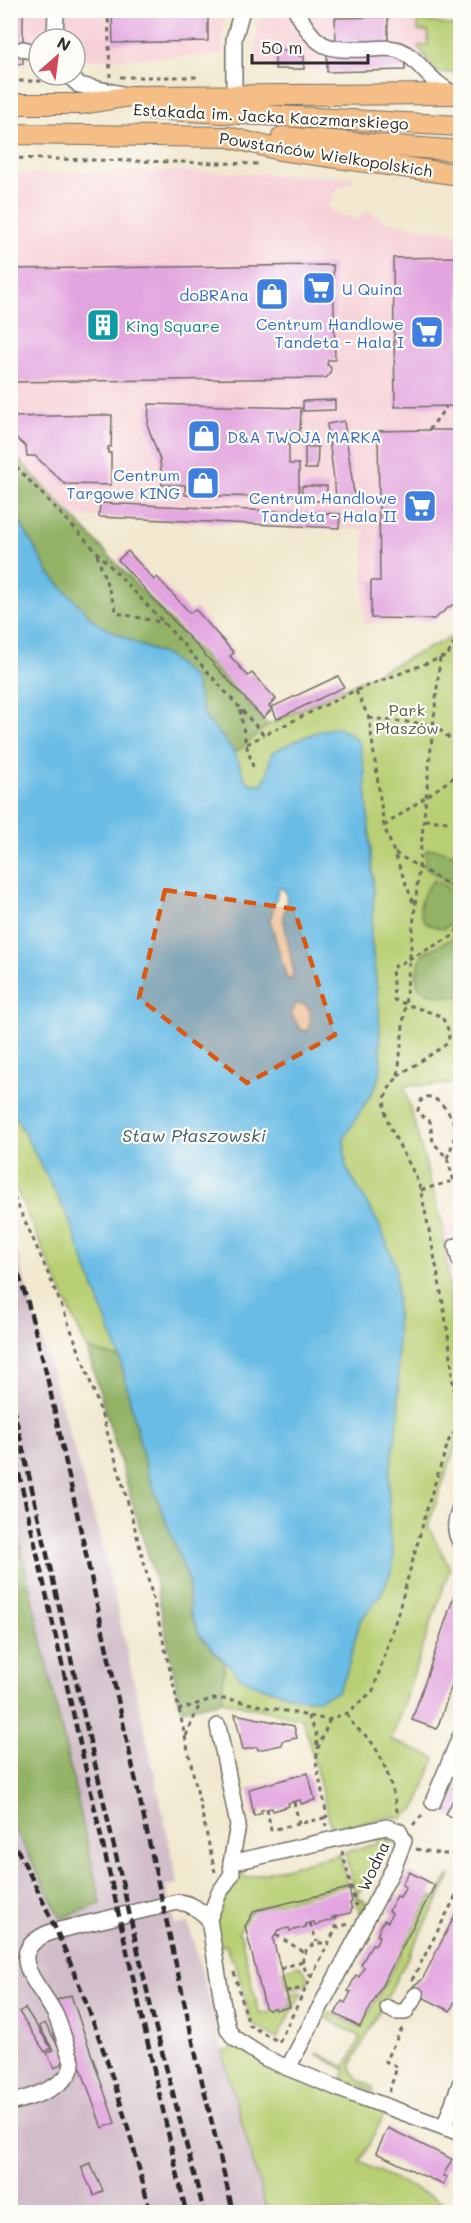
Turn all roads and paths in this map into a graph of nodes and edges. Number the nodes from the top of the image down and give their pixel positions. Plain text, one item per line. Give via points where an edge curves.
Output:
1 (56, 10) edge
2 (108, 10) edge
3 (242, 10) edge
4 (296, 10) edge
5 (440, 10) edge
6 (460, 14) edge
7 (55, 27) edge
8 (23, 49) tunnel mouth
9 (27, 50) edge
10 (110, 77) dead end
11 (86, 87) edge
12 (456, 94) edge
13 (131, 96) junction
14 (234, 96) junction
15 (10, 104) edge
16 (82, 104) junction
17 (460, 126) edge
18 (10, 134) edge
19 (228, 137) junction
20 (460, 151) edge
21 (10, 158) edge
22 (267, 164) dead end
23 (460, 174) edge
24 (446, 406) dead end
25 (429, 430) dead end
26 (10, 460) edge
27 (96, 553) junction
28 (164, 623) junction
29 (460, 630) edge
30 (440, 658) junction
31 (356, 691) junction
32 (240, 708) junction
33 (369, 718) junction
34 (434, 725) junction
35 (264, 735) junction
36 (246, 744) junction
37 (460, 747) edge
38 (254, 770) dead end
39 (460, 773) edge
40 (427, 796) junction
41 (425, 820) junction
42 (448, 822) dead end
43 (384, 826) junction
44 (395, 853) junction
45 (420, 867) junction
46 (460, 895) edge
47 (415, 907) junction
48 (460, 927) edge
49 (411, 957) junction
50 (405, 1004) junction
51 (398, 1076) junction
52 (447, 1158) junction
53 (460, 1179) edge
54 (453, 1181) junction
55 (10, 1189) edge
56 (421, 1190) junction
57 (460, 1407) edge
58 (460, 1425) edge
59 (460, 1507) edge
60 (460, 1542) edge
61 (201, 1702) junction
62 (178, 1710) junction
63 (347, 1713) junction
64 (308, 1716) junction
65 (330, 1719) junction
66 (218, 1726) dead end
67 (460, 1737) edge
68 (185, 1738) junction
69 (318, 1748) junction
70 (294, 1802) dead end
71 (433, 1802) joint
72 (267, 1809) dead end
73 (324, 1818) junction
74 (299, 1823) junction
75 (334, 1839) junction
76 (401, 1839) junction
77 (460, 1854) edge
78 (231, 1863) junction
79 (219, 1893) junction
80 (358, 1915) dead end
81 (335, 1916) dead end
82 (209, 1919) junction
83 (354, 1922) dead end
84 (310, 1923) dead end
85 (336, 1928) junction
86 (276, 1935) dead end
87 (317, 1942) junction
88 (328, 1944) junction
89 (304, 1952) junction
90 (302, 1961) junction
91 (231, 1963) dead end
92 (281, 1969) dead end
93 (312, 1977) junction
94 (306, 1988) junction
95 (286, 1991) dead end
96 (416, 1995) dead end
97 (388, 2008) dead end
98 (288, 2068) junction
99 (460, 2084) edge
100 (10, 2103) edge
101 (444, 2127) junction
102 (460, 2133) edge

1 - 7 street
2 - 10 path
3 - 14 street via 234,39
4 - 12 street via 313,39 325,46 338,50 400,50
5 - 6 street
8 - 9 street
11 - 13 street
12 - 14 main road
13 - 14 main road
13 - 16 main road
15 - 16 main road
16 - 17 main road, Estakada im. Jacka Kaczmarskiego
18 - 19 main road, Powstańców Wielkopolskich
19 - 20 main road, Estakada im. Jacka Kaczmarskiego via 279,137
19 - 23 main road, Powstańców Wielkopolskich via 280,150
21 - 22 path
24 - 25 path
26 - 27 path
27 - 28 path
27 - 28 path via 117,613
28 - 32 path
29 - 30 path via 448,654
30 - 31 path
30 - 34 path
31 - 33 path
31 - 35 path
32 - 35 path
32 - 36 path
33 - 34 path
33 - 43 path
34 - 37 path
34 - 40 path
35 - 36 path
36 - 38 path
39 - 40 path
40 - 41 path
40 - 43 path
41 - 42 path
41 - 45 path
43 - 44 path
44 - 45 path
44 - 47 path
45 - 46 path
45 - 47 path
47 - 49 path
48 - 49 path via 453,936
49 - 50 path
49 - 50 path via 392,968 394,1000
50 - 51 path
50 - 51 path via 441,1016 450,1036 444,1046
51 - 56 path via 386,1095 384,1110
52 - 52 path via 433,1142 430,1121 418,1111 419,1103 430,1096 452,1119 455,1134
52 - 54 path
53 - 54 path
54 - 56 path
55 - 62 path via 75,1338 122,1482
56 - 57 path via 454,1392
58 - 63 path via 449,1440 373,1691
59 - 60 street via 455,1532
61 - 62 path
61 - 64 path via 228,1700
61 - 68 path
62 - 68 path
63 - 65 path
63 - 76 path via 351,1724 369,1740 381,1761 393,1794
64 - 65 path
64 - 69 path
65 - 69 path
66 - 78 street via 238,1825
67 - 71 street
68 - 79 path
69 - 73 path via 316,1762 327,1816
70 - 74 path
71 - 76 path
72 - 74 path via 272,1830
73 - 74 path
73 - 75 path
75 - 76 street, Wodna via 386,1827
75 - 78 street, Wodna
75 - 80 path
76 - 77 path via 442,1854
76 - 98 street, Wodna via 393,1869
78 - 79 street via 232,1874
79 - 82 street
81 - 85 path
82 - 98 street via 228,2029 241,2044
82 - 100 street via 196,1907 178,1902 51,1932 27,1945 23,1952 24,1971 55,2014 72,2069 64,2080
83 - 85 path
84 - 87 path
85 - 88 path
86 - 89 path
87 - 88 path
87 - 89 path
88 - 93 path
89 - 90 path
90 - 92 path
90 - 93 path
91 - 94 path via 249,2025 279,2042
93 - 94 path
94 - 95 path
96 - 97 street via 405,2012
98 - 101 street
99 - 101 street
101 - 102 street

